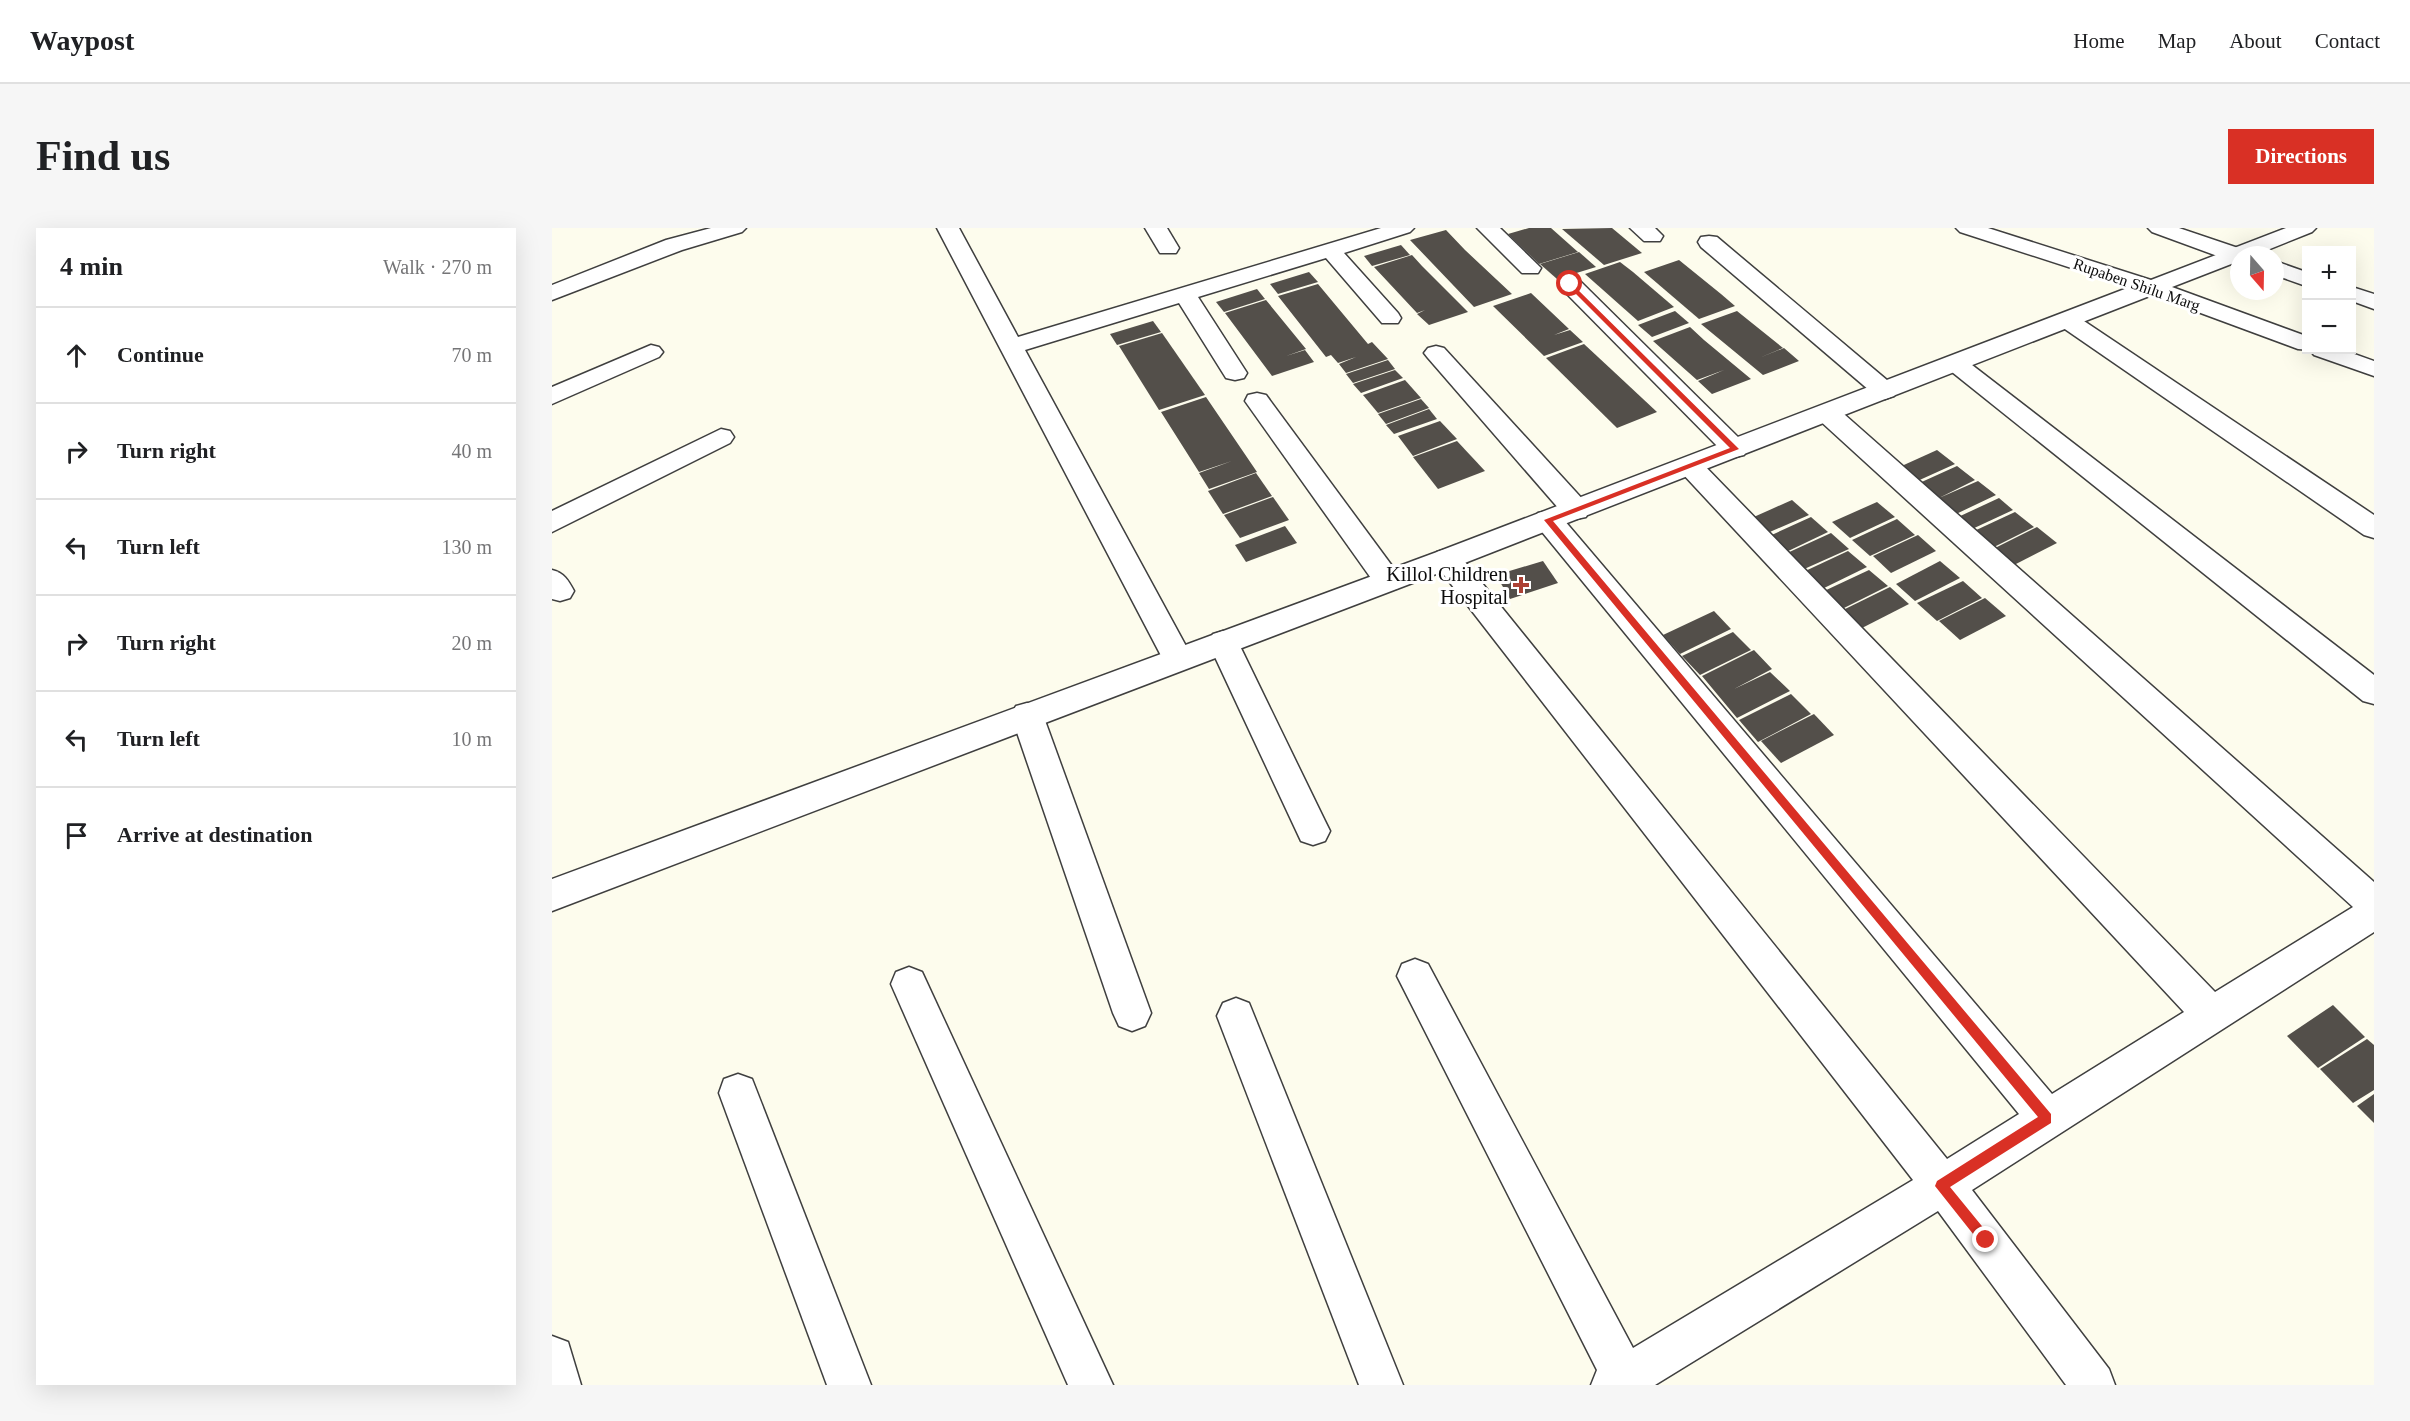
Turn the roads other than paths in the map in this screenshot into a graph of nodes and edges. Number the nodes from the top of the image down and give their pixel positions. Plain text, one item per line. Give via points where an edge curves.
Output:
1 (948, 228) edge
2 (1156, 228) edge
3 (1403, 228) edge
4 (1488, 228) edge
5 (1967, 228) edge
6 (2159, 228) edge
7 (2305, 228) edge
8 (721, 230) edge
9 (1368, 233) edge
10 (1709, 242) dead end
11 (2259, 246) edge
12 (1168, 248) dead end
13 (1330, 250) junction
14 (2230, 253) edge
15 (2230, 257) edge
16 (1530, 268) dead end
17 (2284, 271) edge
18 (2302, 277) edge
19 (557, 283) edge
20 (1570, 284) dead end
21 (2151, 287) junction
22 (1185, 294) junction
23 (2356, 295) edge
24 (2374, 302) edge
25 (1390, 318) dead end
26 (2067, 320) junction
27 (2302, 342) edge
28 (1010, 347) junction
29 (651, 352) dead end
30 (1436, 353) dead end
31 (2333, 354) edge
32 (1955, 363) junction
33 (2374, 369) edge
34 (1235, 373) dead end
35 (1884, 390) junction
36 (552, 396) edge
37 (1257, 401) dead end
38 (1827, 413) junction
39 (721, 437) dead end
40 (1735, 449) junction
41 (1690, 466) junction
42 (1562, 515) junction
43 (552, 523) edge
44 (2374, 528) edge
45 (1447, 559) junction
46 (1388, 581) junction
47 (1223, 642) junction
48 (1178, 659) junction
49 (2374, 692) edge
50 (1027, 715) junction
51 (1313, 831) dead end
52 (552, 896) edge
53 (2374, 904) edge
54 (2374, 913) edge
55 (1415, 976) dead end
56 (909, 984) dead end
57 (1132, 1013) dead end
58 (2212, 1015) junction
59 (1236, 1016) dead end
60 (738, 1093) dead end
61 (2047, 1119) junction
62 (1941, 1186) junction
63 (552, 1358) edge
64 (1619, 1381) edge
65 (559, 1385) edge
66 (849, 1385) edge
67 (1091, 1385) edge
68 (1381, 1385) edge
69 (2093, 1385) edge

1 - 28 street
2 - 12 street
3 - 9 street
4 - 16 street
5 - 21 street, Rupaben Shilu Marg
6 - 14 street
7 - 11 street
8 - 19 street
9 - 13 street
10 - 35 street
13 - 22 street
13 - 25 street
15 - 21 street
17 - 18 street
20 - 40 street
21 - 26 street
21 - 27 street, Rupaben Shilu Marg
22 - 28 street
22 - 34 street
23 - 24 street
26 - 32 street
26 - 44 street
28 - 48 street
29 - 36 street
30 - 42 street
31 - 33 street
32 - 35 street
32 - 49 street
35 - 38 street
37 - 46 street
38 - 40 street
38 - 53 street
39 - 43 street
40 - 41 street
41 - 42 street
41 - 58 street
42 - 45 street
42 - 61 street
45 - 46 street
45 - 62 street
46 - 47 street
47 - 48 street
47 - 51 street
48 - 50 street
50 - 52 street
50 - 57 street
54 - 58 street
55 - 64 street
56 - 67 street
58 - 61 street
59 - 68 street
60 - 66 street
61 - 62 street
62 - 64 street
62 - 69 street
63 - 65 street

